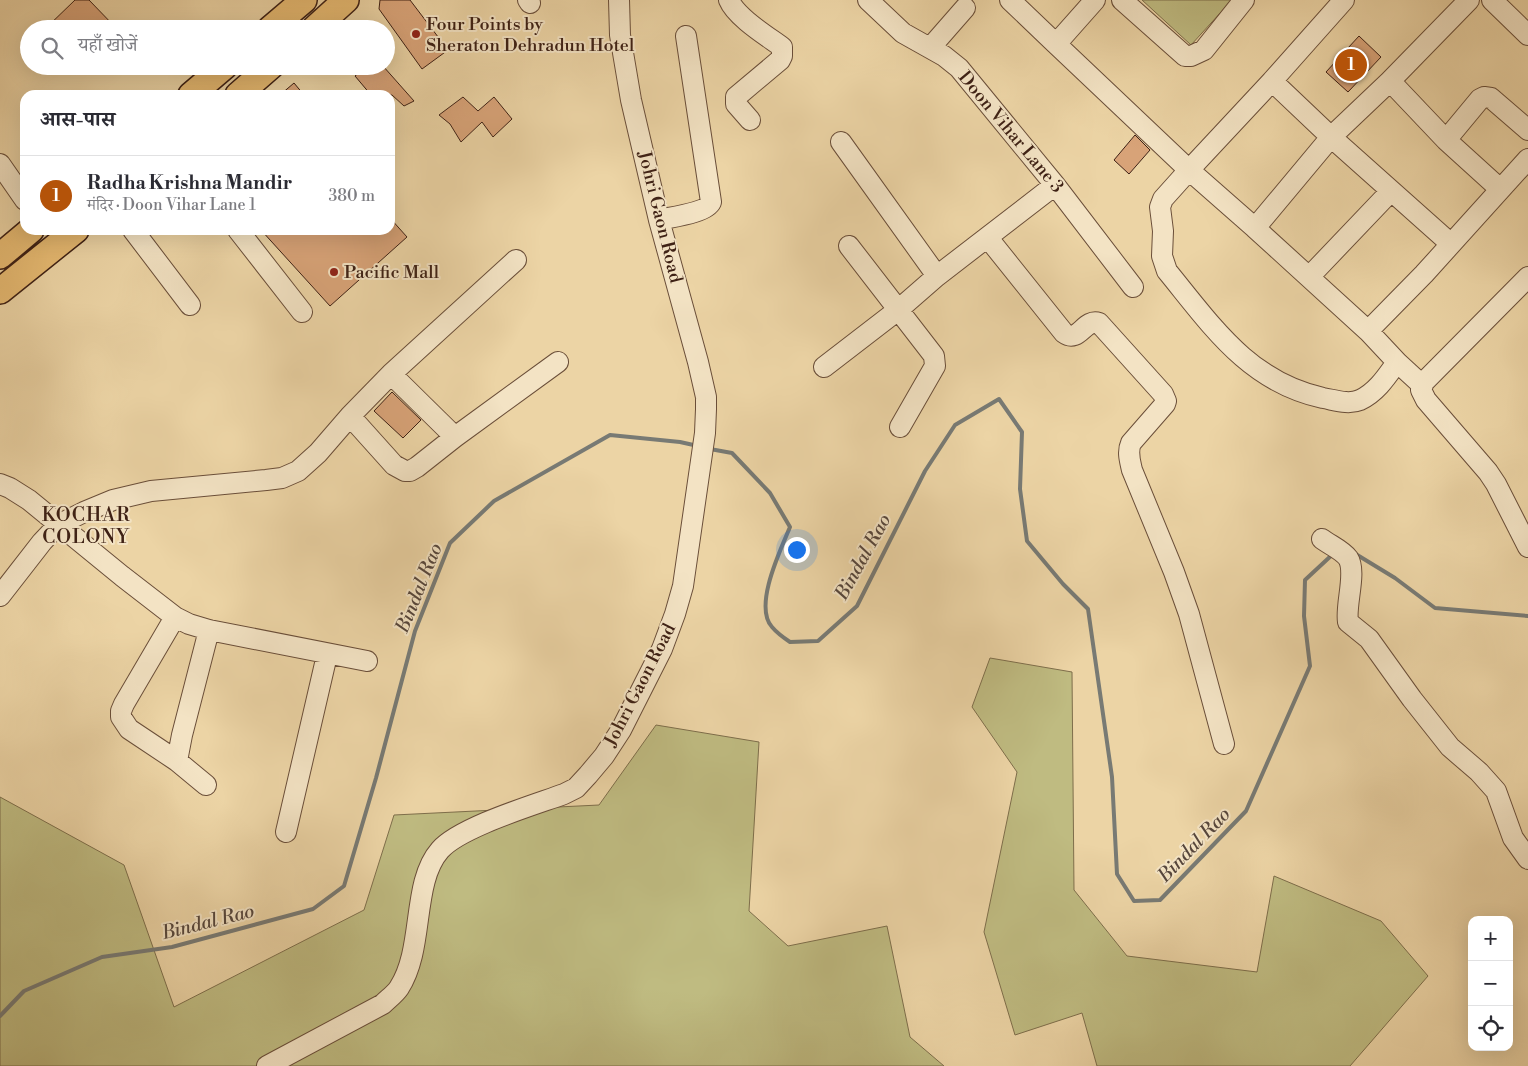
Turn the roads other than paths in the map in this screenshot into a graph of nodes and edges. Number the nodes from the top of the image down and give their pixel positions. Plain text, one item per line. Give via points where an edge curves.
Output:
1 (304, 0) edge
2 (346, 0) edge
3 (619, 0) edge
4 (729, 0) edge
5 (868, 0) edge
6 (1010, 0) edge
7 (1095, 0) edge
8 (1122, 0) edge
9 (1244, 0) edge
10 (1344, 0) edge
11 (1469, 0) edge
12 (1492, 0) edge
13 (964, 2) edge
14 (281, 20) edge
15 (324, 20) edge
16 (1528, 35) edge
17 (686, 36) dead end
18 (1056, 44) junction
19 (930, 48) junction
20 (214, 75) edge
21 (261, 75) edge
22 (1272, 81) junction
23 (1390, 81) junction
24 (197, 90) edge
25 (244, 90) edge
26 (750, 120) dead end
27 (1528, 130) edge
28 (1332, 137) junction
29 (1446, 140) junction
30 (841, 142) dead end
31 (1528, 159) edge
32 (0, 164) edge
33 (1189, 170) junction
34 (1056, 185) junction
35 (1500, 189) junction
36 (1391, 191) junction
37 (20, 193) edge
38 (659, 220) junction
39 (1255, 228) junction
40 (25, 235) edge
41 (70, 235) edge
42 (137, 235) edge
43 (242, 235) edge
44 (988, 238) junction
45 (1451, 244) junction
46 (849, 246) dead end
47 (0, 256) edge
48 (516, 260) dead end
49 (937, 276) junction
50 (1309, 277) junction
51 (1528, 277) edge
52 (1134, 287) dead end
53 (0, 292) edge
54 (190, 305) dead end
55 (898, 310) junction
56 (302, 312) dead end
57 (1368, 331) junction
58 (558, 362) dead end
59 (1396, 362) junction
60 (824, 367) dead end
61 (391, 374) junction
62 (1422, 385) junction
63 (350, 416) junction
64 (900, 427) dead end
65 (455, 437) junction
66 (0, 484) edge
67 (58, 525) junction
68 (1322, 539) dead end
69 (1528, 547) edge
70 (0, 596) edge
71 (175, 616) junction
72 (209, 630) junction
73 (327, 655) junction
74 (367, 661) dead end
75 (1224, 744) dead end
76 (177, 761) junction
77 (206, 785) dead end
78 (286, 832) dead end
79 (1528, 859) edge
80 (267, 1066) edge

1 - 14 main road
2 - 15 main road
3 - 38 street, Johri Gaon Road via 620,35 630,100
4 - 26 street via 741,16 783,51 780,60 736,97 736,104
5 - 19 street, Doon Vihar Lane 3 via 903,33
6 - 18 street
7 - 18 street
8 - 9 street via 1185,56 1204,50
10 - 22 street
11 - 23 street
12 - 16 street
13 - 19 street
17 - 38 street via 710,205 702,210
18 - 33 street
19 - 34 street, Doon Vihar Lane 3 via 959,68
20 - 24 main road
21 - 25 main road
22 - 28 street
22 - 33 street
23 - 28 street
23 - 29 street
27 - 29 street via 1491,98 1484,97
28 - 36 street
28 - 39 street
29 - 35 street
30 - 49 street
31 - 35 street
32 - 37 street
33 - 39 street
33 - 59 street via 1163,198 1160,207 1162,256 1167,271 1238,355 1292,388 1342,402 1360,400 1371,393
34 - 44 street
34 - 52 street, Doon Vihar Lane 3
35 - 45 street
36 - 45 street
36 - 50 street
38 - 80 street, Johri Gaon Road via 706,396 705,433 683,586 662,649 621,730 604,756 576,788 475,828 440,850 425,880 409,966 398,989 383,1004
39 - 50 street
40 - 47 main road
41 - 53 main road
42 - 54 street
43 - 56 street
44 - 49 street
44 - 75 street via 1064,333 1075,336 1096,321 1159,389 1166,401 1131,443 1130,460 1189,614
45 - 57 street
46 - 55 street
48 - 61 street
49 - 55 street
50 - 57 street
51 - 62 street
55 - 60 street
55 - 64 street via 930,350 935,362
57 - 59 street
58 - 65 street
59 - 62 street
61 - 63 street
61 - 65 street
62 - 69 street via 1422,395 1496,484
63 - 65 street via 394,465 405,471 417,468
63 - 67 street via 318,453 298,471 282,478 135,494 91,509
66 - 67 street via 19,493
67 - 70 street
67 - 71 street
68 - 79 street via 1349,560 1348,622 1369,639 1441,736 1496,790 1513,838
71 - 72 street
71 - 76 street via 121,711 122,720 129,730
72 - 73 street
72 - 76 street
73 - 74 street
73 - 78 street
76 - 77 street

